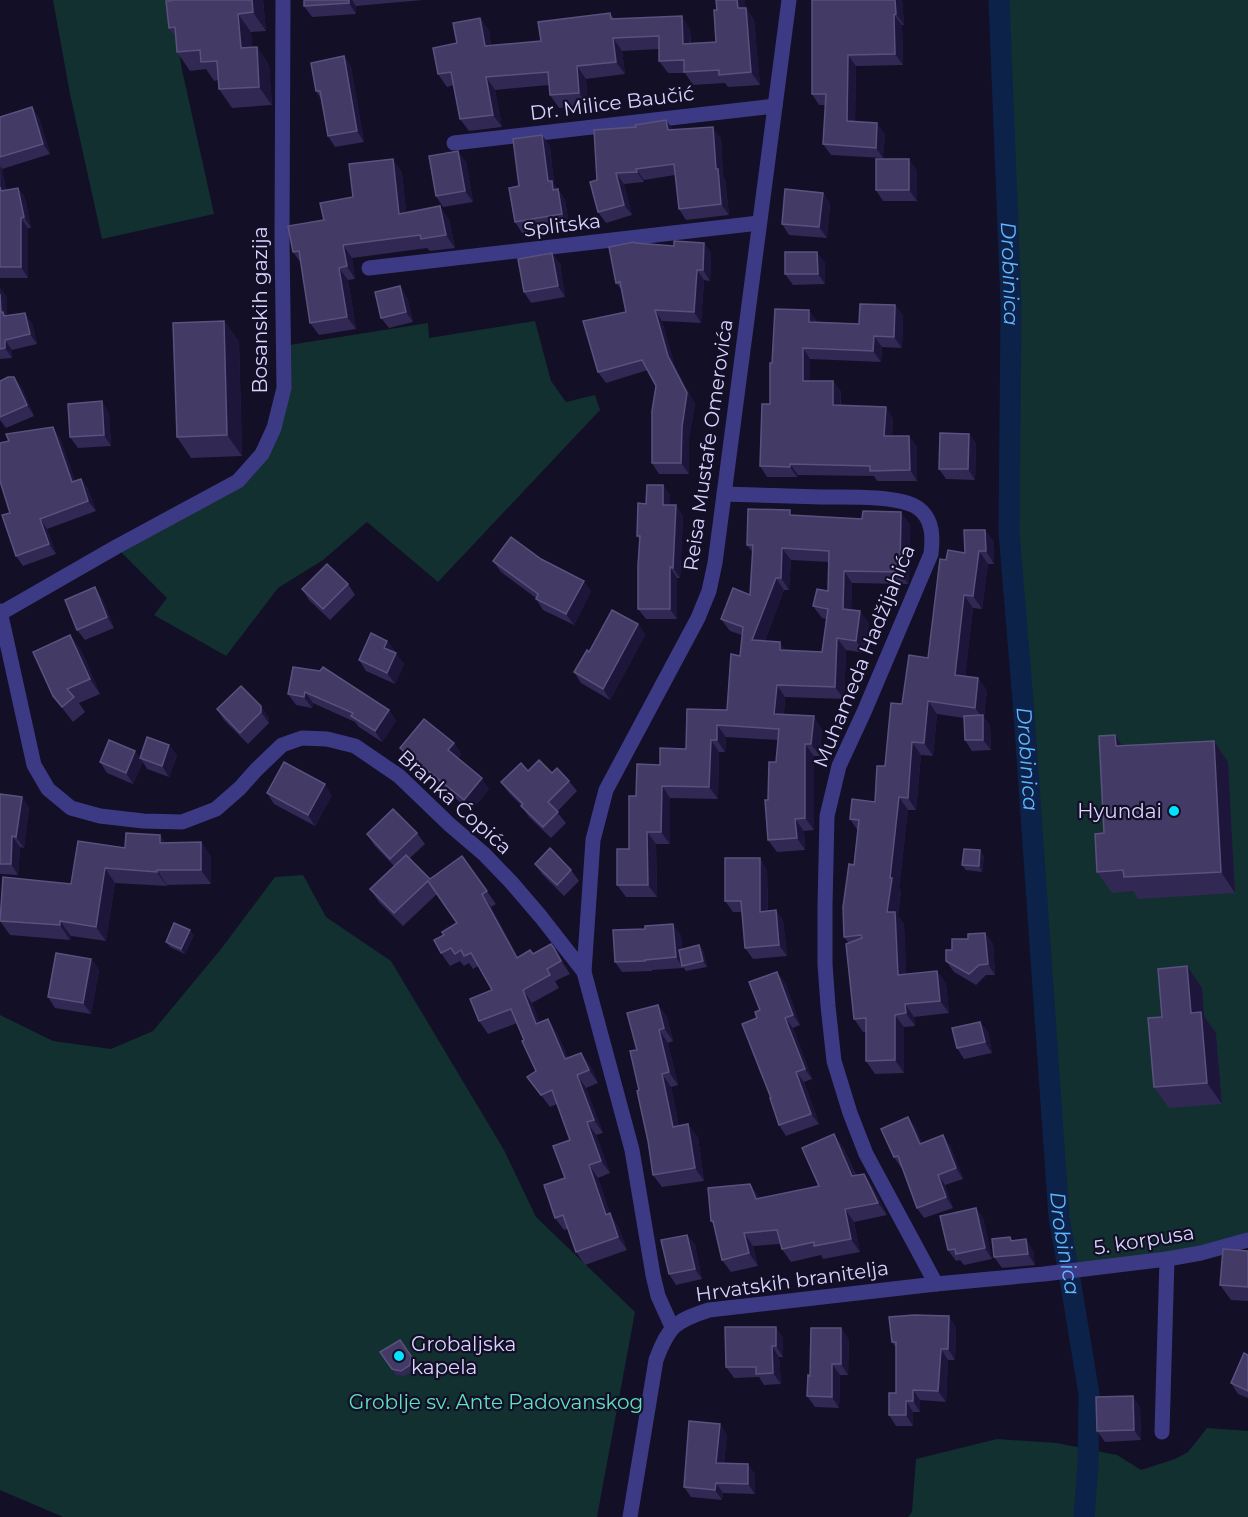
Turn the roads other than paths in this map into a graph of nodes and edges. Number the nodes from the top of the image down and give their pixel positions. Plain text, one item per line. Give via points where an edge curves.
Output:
1 (283, 0) edge
2 (789, 0) edge
3 (775, 105) junction
4 (454, 143) dead end
5 (759, 223) junction
6 (369, 268) dead end
7 (724, 494) junction
8 (0, 612) edge
9 (585, 972) junction
10 (1248, 1240) edge
11 (1167, 1259) junction
12 (1044, 1274) joint
13 (936, 1284) junction
14 (672, 1327) junction
15 (1162, 1432) dead end
16 (630, 1517) edge

1 - 8 street, Bosanskih gazija via 284,388 274,429 262,454 238,481
2 - 3 street, Reisa Mustafe Omerovića
3 - 4 street, Dr. Milice Baučić
3 - 5 street, Reisa Mustafe Omerovića
5 - 6 street, Splitska
5 - 7 street, Reisa Mustafe Omerovića
7 - 9 street, Reisa Mustafe Omerovića via 715,563 702,609 606,790 593,840
7 - 13 street, Muhameda Hadžijahića via 898,501 916,506 927,516 931,527 931,554 839,766 827,816 825,964 834,1061 850,1113 866,1154
8 - 9 street, Branka Ćopića via 34,765 48,789 71,808 100,816 182,822 216,809 282,745 302,738 327,739 355,747 399,776 484,854
9 - 14 street, Reisa Mustafe Omerovića via 632,1150 652,1275
10 - 11 street, 5. korpusa
11 - 12 street, 5. korpusa
11 - 15 street
12 - 13 street, Hrvatskih branitelja
13 - 14 street, Hrvatskih branitelja via 709,1310
14 - 16 street via 656,1360

